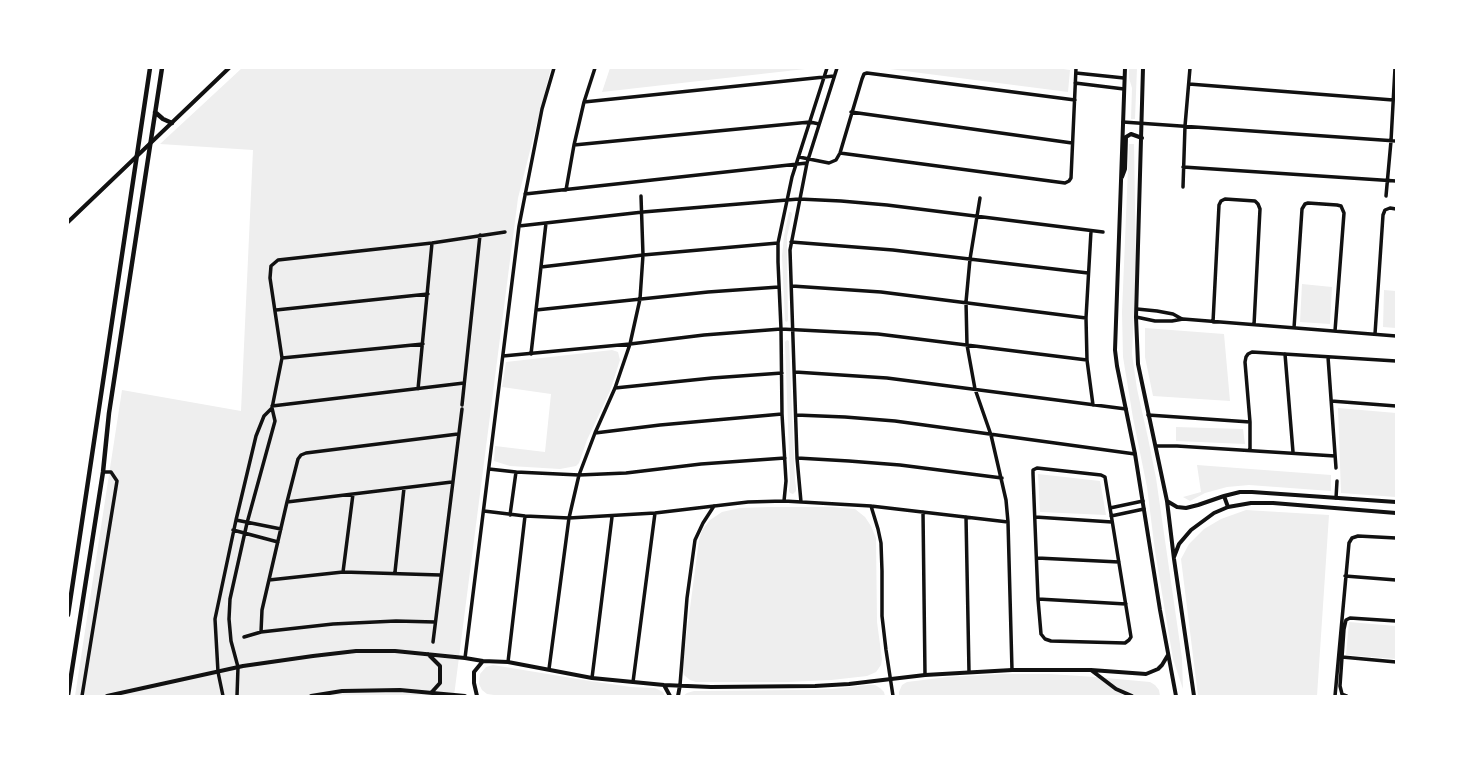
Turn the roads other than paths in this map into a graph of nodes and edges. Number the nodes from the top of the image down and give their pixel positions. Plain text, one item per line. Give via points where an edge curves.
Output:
1 (150, 68) edge
2 (162, 68) edge
3 (229, 68) edge
4 (554, 68) edge
5 (596, 68) edge
6 (827, 68) edge
7 (837, 68) edge
8 (1076, 68) edge
9 (1124, 68) edge
10 (1143, 68) edge
11 (1190, 68) edge
12 (1395, 68) edge
13 (1076, 73) junction
14 (824, 76) junction
15 (834, 76) junction
16 (1124, 78) junction
17 (1075, 83) junction
18 (1189, 84) junction
19 (1124, 89) junction
20 (1075, 100) junction
21 (1393, 100) junction
22 (584, 102) junction
23 (155, 112) junction
24 (851, 112) junction
25 (810, 122) junction
26 (1122, 122) junction
27 (172, 123) junction
28 (1142, 123) junction
29 (819, 124) junction
30 (1185, 126) junction
31 (1142, 138) junction
32 (1391, 141) junction
33 (1396, 141) edge
34 (151, 143) junction
35 (1072, 143) junction
36 (574, 145) junction
37 (840, 153) junction
38 (135, 157) junction
39 (799, 157) junction
40 (807, 161) junction
41 (797, 164) junction
42 (1183, 167) junction
43 (1387, 180) junction
44 (1396, 181) edge
45 (1120, 184) junction
46 (1183, 187) dead end
47 (566, 190) junction
48 (525, 194) junction
49 (642, 196) dead end
50 (1386, 196) dead end
51 (980, 198) dead end
52 (788, 199) junction
53 (799, 199) junction
54 (1396, 209) edge
55 (643, 212) junction
56 (977, 217) junction
57 (68, 222) edge
58 (546, 223) junction
59 (519, 226) junction
60 (1091, 231) junction
61 (505, 232) dead end
62 (1103, 232) dead end
63 (480, 235) junction
64 (791, 242) junction
65 (432, 243) junction
66 (778, 243) junction
67 (643, 255) junction
68 (970, 259) junction
69 (541, 267) junction
70 (1088, 273) junction
71 (792, 286) junction
72 (779, 287) junction
73 (428, 294) junction
74 (640, 299) junction
75 (966, 302) junction
76 (1137, 309) junction
77 (276, 310) junction
78 (536, 310) junction
79 (1136, 317) junction
80 (1086, 318) junction
81 (1183, 319) junction
82 (1213, 322) junction
83 (1254, 325) junction
84 (1294, 328) junction
85 (781, 329) junction
86 (793, 329) junction
87 (1335, 331) junction
88 (1375, 334) junction
89 (1396, 336) edge
90 (423, 344) junction
91 (630, 344) junction
92 (967, 345) junction
93 (531, 354) junction
94 (1285, 354) junction
95 (503, 356) junction
96 (1328, 357) junction
97 (282, 358) junction
98 (1087, 360) junction
99 (1396, 361) edge
100 (795, 372) junction
101 (782, 373) junction
102 (464, 383) junction
103 (615, 388) junction
104 (418, 389) junction
105 (975, 389) junction
106 (1331, 401) junction
107 (1094, 404) junction
108 (1396, 406) edge
109 (272, 407) junction
110 (1126, 409) junction
111 (782, 414) junction
112 (796, 415) junction
113 (1148, 415) junction
114 (1250, 422) junction
115 (595, 433) junction
116 (458, 434) junction
117 (991, 435) junction
118 (1156, 446) junction
119 (1250, 450) junction
120 (1293, 452) junction
121 (1135, 454) junction
122 (1335, 456) junction
123 (785, 458) junction
124 (797, 458) junction
125 (1336, 468) dead end
126 (489, 469) junction
127 (103, 472) junction
128 (516, 472) junction
129 (579, 475) junction
130 (1002, 478) junction
131 (452, 482) junction
132 (1337, 482) dead end
133 (404, 488) junction
134 (353, 494) junction
135 (1224, 496) junction
136 (1336, 498) junction
137 (784, 501) junction
138 (1143, 501) junction
139 (1167, 501) junction
140 (287, 502) junction
141 (802, 502) junction
142 (1396, 502) edge
143 (714, 506) junction
144 (871, 506) junction
145 (1228, 507) junction
146 (1110, 508) junction
147 (1144, 509) junction
148 (484, 511) junction
149 (923, 512) junction
150 (655, 513) junction
151 (1396, 513) edge
152 (510, 515) junction
153 (524, 516) junction
154 (1111, 516) junction
155 (612, 517) junction
156 (966, 517) junction
157 (1035, 517) junction
158 (569, 518) junction
159 (236, 520) junction
160 (1008, 522) junction
161 (1112, 522) junction
162 (247, 523) junction
163 (281, 529) junction
164 (233, 530) junction
165 (244, 534) junction
166 (1396, 538) edge
167 (278, 542) junction
168 (1037, 558) junction
169 (1174, 559) junction
170 (1119, 562) junction
171 (343, 572) junction
172 (395, 572) junction
173 (440, 575) junction
174 (1345, 576) junction
175 (270, 580) junction
176 (1396, 580) edge
177 (1038, 599) junction
178 (1126, 604) junction
179 (68, 615) edge
180 (1396, 621) edge
181 (434, 622) junction
182 (261, 632) junction
183 (244, 637) dead end
184 (433, 642) dead end
185 (428, 654) junction
186 (1168, 655) junction
187 (465, 658) junction
188 (1342, 658) junction
189 (483, 661) junction
190 (508, 662) junction
191 (1396, 662) edge
192 (238, 668) junction
193 (549, 669) junction
194 (1012, 670) junction
195 (1091, 670) junction
196 (218, 672) junction
197 (969, 672) junction
198 (925, 675) junction
199 (592, 678) junction
200 (890, 679) junction
201 (633, 682) junction
202 (664, 685) junction
203 (680, 685) junction
204 (1116, 689) junction
205 (431, 692) junction
206 (68, 695) edge
207 (451, 695) edge
208 (82, 696) edge
209 (107, 696) edge
210 (223, 696) edge
211 (237, 696) edge
212 (311, 696) edge
213 (460, 696) edge
214 (465, 696) edge
215 (477, 696) edge
216 (670, 696) edge
217 (678, 696) edge
218 (893, 696) edge
219 (1118, 696) edge
220 (1132, 696) edge
221 (1176, 696) edge
222 (1194, 696) edge
223 (1335, 696) edge
224 (1346, 696) edge

1 - 38 main road
2 - 23 main road
3 - 27 street
4 - 48 street via 542,109
5 - 22 street
6 - 14 street
7 - 15 street
8 - 13 street
9 - 16 street
10 - 28 street
11 - 18 street
12 - 21 street
13 - 16 street
13 - 17 street
14 - 15 street
14 - 22 street
14 - 25 street
15 - 29 street
16 - 19 street
17 - 19 street
17 - 20 street
18 - 21 street
18 - 30 street
19 - 26 street
20 - 24 street via 872,73 864,74
20 - 35 street
21 - 32 street
22 - 36 street
23 - 27 main road via 162,119
23 - 34 main road
24 - 35 street
24 - 37 street
25 - 29 street
25 - 36 street
25 - 39 street
26 - 28 street
26 - 45 street
27 - 34 street
28 - 30 street
28 - 31 street
29 - 40 street
30 - 32 street
30 - 42 street
31 - 45 street via 1131,134 1126,137 1125,169
31 - 76 street
32 - 33 street
32 - 43 street
34 - 38 street
34 - 127 main road via 109,413
35 - 37 street via 1071,178 1069,181 1061,182
36 - 47 street
37 - 40 street via 832,162
38 - 57 street
38 - 179 main road
39 - 40 street
39 - 41 street
40 - 41 street
40 - 53 street
41 - 47 street
41 - 52 street
42 - 43 street
42 - 46 street
43 - 44 street
43 - 50 street
45 - 110 street via 1115,350
47 - 48 street
48 - 59 street
49 - 55 street
51 - 56 street
52 - 53 street
52 - 55 street
52 - 66 street
53 - 56 street via 887,205
53 - 64 street
54 - 88 street via 1385,210 1383,215
55 - 58 street
55 - 67 street
56 - 60 street
56 - 68 street
58 - 59 street
58 - 69 street
59 - 95 street
60 - 62 street
60 - 70 street
61 - 63 street
63 - 65 street
63 - 102 street
64 - 68 street
64 - 71 street
65 - 73 street
65 - 77 street via 278,260 271,266 270,278
66 - 67 street
66 - 72 street
67 - 69 street
67 - 74 street
68 - 70 street
68 - 75 street
69 - 78 street
70 - 80 street
71 - 75 street via 881,292
71 - 86 street
72 - 74 street
72 - 85 street
73 - 77 street
73 - 90 street
74 - 78 street
74 - 91 street
75 - 80 street
75 - 92 street
76 - 79 street
76 - 81 street via 1173,314
77 - 97 street
78 - 93 street
79 - 81 street via 1155,321
79 - 113 street via 1138,364
80 - 98 street
81 - 82 street
82 - 83 street
82 - 83 street via 1221,201 1255,201 1260,209
83 - 84 street
84 - 87 street
84 - 87 street via 1303,206 1308,203 1337,205 1341,206 1344,213
85 - 86 street
85 - 91 street
85 - 101 street
86 - 92 street via 878,334
86 - 100 street
87 - 88 street
88 - 89 street
90 - 97 street
90 - 104 street
91 - 93 street
91 - 103 street
92 - 98 street
92 - 105 street
93 - 95 street
94 - 96 street
94 - 114 street via 1252,352 1246,356
94 - 120 street
95 - 126 street
96 - 99 street
96 - 106 street
97 - 109 street
98 - 107 street
100 - 105 street via 887,378
100 - 112 street
101 - 103 street
101 - 111 street
102 - 104 street
102 - 116 street
103 - 115 street
104 - 109 street
105 - 107 street
105 - 117 street
106 - 108 street
106 - 122 street
107 - 110 street
109 - 159 street via 264,416 256,436
109 - 162 street via 275,421
110 - 121 street
111 - 115 street
111 - 123 street
112 - 117 street via 895,421
112 - 124 street
113 - 114 street
113 - 118 street
114 - 119 street
115 - 129 street
116 - 131 street
116 - 140 street via 306,452 298,459
117 - 121 street
117 - 130 street
118 - 119 street
118 - 139 street
119 - 120 street
120 - 122 street
121 - 138 street
122 - 125 street
123 - 129 street
123 - 137 street
124 - 130 street via 900,465
124 - 141 street
126 - 128 street
126 - 148 street
127 - 206 main road
127 - 208 street via 111,472 117,480
128 - 129 street
128 - 152 street
129 - 158 street
130 - 160 street
131 - 133 street
131 - 173 street
132 - 136 street
133 - 134 street
133 - 172 street
134 - 140 street
134 - 171 street
135 - 136 street via 1252,492
135 - 139 street via 1186,508 1177,507
135 - 145 street
136 - 142 street
137 - 141 street
137 - 143 street
138 - 146 street
138 - 147 street
139 - 169 street
140 - 163 street
141 - 144 street
143 - 150 street
143 - 203 street via 695,540
144 - 149 street
144 - 200 street via 881,543 882,616
145 - 151 street via 1250,503 1273,503
145 - 169 street via 1214,513 1191,530 1179,544
146 - 154 street
146 - 157 street via 1105,477 1037,468 1033,470
147 - 154 street
147 - 186 street
148 - 152 street
148 - 187 street
149 - 156 street
149 - 198 street
150 - 155 street
150 - 201 street
152 - 153 street
153 - 158 street
153 - 190 street
154 - 161 street
155 - 158 street
155 - 199 street
156 - 160 street
156 - 197 street
157 - 161 street
157 - 168 street
158 - 193 street
159 - 162 street
159 - 164 street
160 - 194 street
161 - 170 street
162 - 163 street
162 - 165 street
163 - 167 street
164 - 165 street
164 - 196 street via 215,619
165 - 167 street
165 - 192 street via 230,600 229,619
166 - 174 street via 1352,538 1349,543
167 - 175 street
168 - 170 street
168 - 177 street
169 - 222 street
170 - 178 street
171 - 172 street
171 - 175 street
172 - 173 street
173 - 181 street
174 - 176 street
174 - 223 street
175 - 182 street via 262,610
177 - 178 street
177 - 178 street via 1040,632 1048,640 1125,643 1131,637
180 - 188 street via 1350,618 1346,620
181 - 182 street via 333,624
181 - 184 street
182 - 183 street
185 - 187 street
185 - 192 street via 356,651
185 - 205 street via 440,666 440,683
186 - 195 street via 1158,669 1146,674
186 - 221 street
187 - 189 street
188 - 191 street
188 - 224 street via 1340,689
189 - 190 street
189 - 215 street via 474,672
190 - 193 street
192 - 196 street
192 - 211 street
193 - 199 street
194 - 195 street
194 - 197 street
195 - 204 street
196 - 209 street
196 - 210 street
197 - 198 street
198 - 200 street
199 - 201 street
200 - 203 street via 815,686
200 - 218 street
201 - 202 street
202 - 203 street
202 - 216 street
203 - 217 street
204 - 219 street
204 - 220 street
205 - 207 street
205 - 212 street via 342,691
207 - 213 street
213 - 214 street

